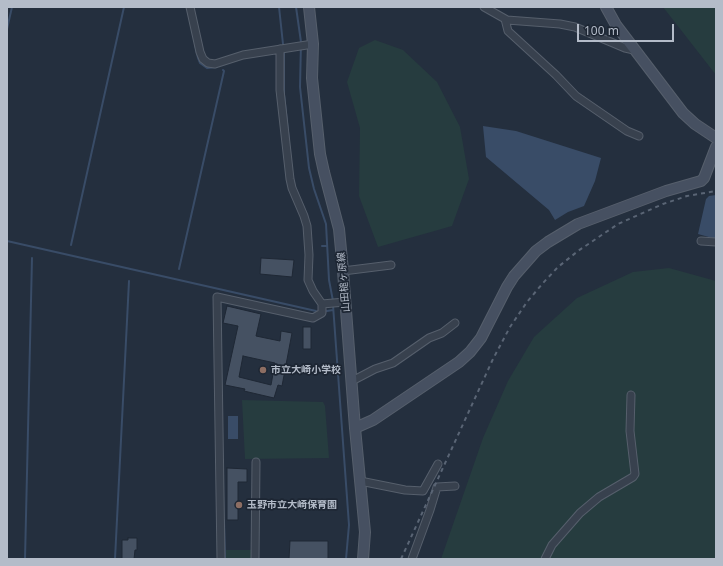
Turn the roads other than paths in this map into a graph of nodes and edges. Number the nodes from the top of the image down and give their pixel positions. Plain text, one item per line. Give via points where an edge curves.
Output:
1 (190, 7) edge
2 (309, 7) edge
3 (484, 7) edge
4 (606, 7) edge
5 (505, 19) junction
6 (311, 45) junction
7 (280, 49) junction
8 (634, 50) junction
9 (640, 136) dead end
10 (716, 138) edge
11 (716, 147) edge
12 (701, 241) dead end
13 (716, 242) edge
14 (391, 265) dead end
15 (343, 271) junction
16 (345, 302) junction
17 (324, 304) junction
18 (455, 323) dead end
19 (352, 381) junction
20 (630, 395) dead end
21 (355, 428) junction
22 (256, 462) dead end
23 (438, 464) dead end
24 (360, 481) junction
25 (455, 486) dead end
26 (364, 547) junction
27 (221, 559) edge
28 (254, 559) edge
29 (363, 559) edge
30 (368, 559) edge
31 (412, 559) edge
32 (545, 559) edge

1 - 7 street via 200,52 203,60 208,63 215,64 243,55
2 - 6 street, 山田槌ヶ原線
3 - 5 street
4 - 8 street
5 - 8 street via 575,27
5 - 9 street via 508,31 576,96 627,131
6 - 7 street
6 - 15 street, 山田槌ヶ原線 via 320,154 339,229
7 - 17 street via 280,90 290,178 307,226 308,280
8 - 10 street via 683,113
11 - 21 street via 701,181 666,191 578,224 548,242 514,276 481,338 470,352 372,420
12 - 13 street
14 - 15 street
15 - 16 street, 山田槌ヶ原線
16 - 17 street
16 - 19 street, 山田槌ヶ原線
17 - 27 street via 322,313 313,318 217,297
18 - 19 street via 442,334 429,338 393,363
19 - 21 street, 山田槌ヶ原線
20 - 32 street via 630,431 636,474 599,497 580,513 552,545
21 - 24 street, 山田槌ヶ原線
22 - 28 street
23 - 24 street via 423,491
24 - 26 street, 山田槌ヶ原線
25 - 31 street via 437,486
26 - 29 street, 山田槌ヶ原線
26 - 30 street

